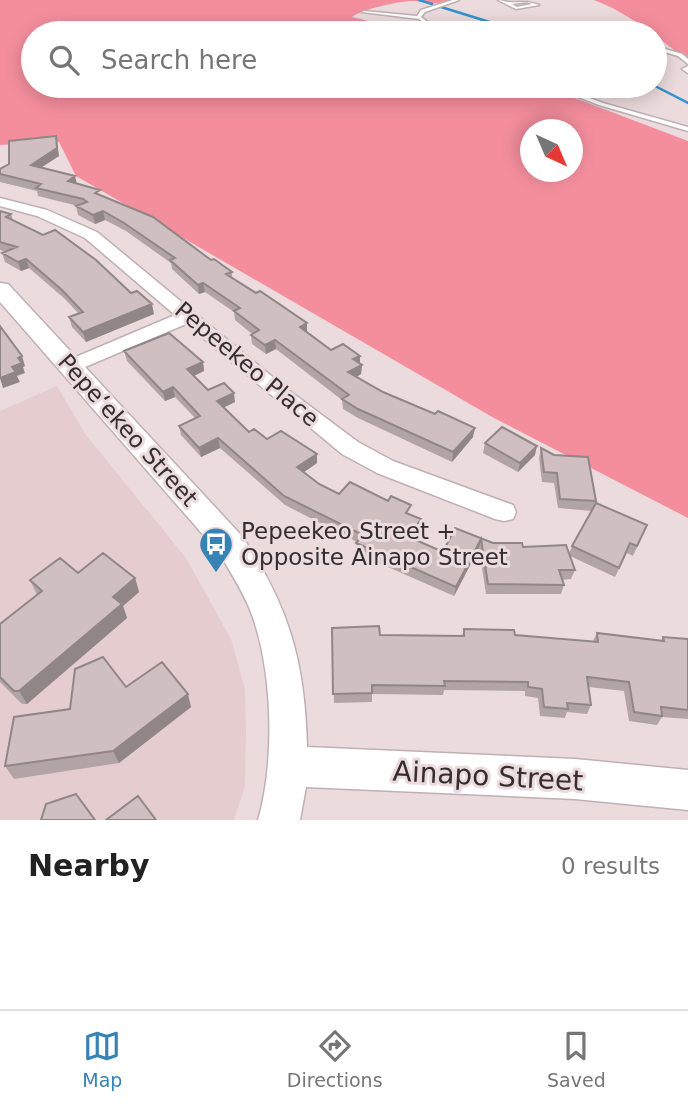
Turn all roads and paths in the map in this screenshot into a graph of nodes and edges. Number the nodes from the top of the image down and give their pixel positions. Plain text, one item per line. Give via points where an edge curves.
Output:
1 (457, 0) edge
2 (500, 0) edge
3 (513, 2) edge
4 (364, 12) dead end
5 (419, 18) junction
6 (426, 21) edge
7 (667, 51) edge
8 (688, 62) edge
9 (585, 98) edge
10 (688, 129) edge
11 (0, 202) edge
12 (0, 289) edge
13 (187, 317) junction
14 (71, 366) junction
15 (504, 512) dead end
16 (287, 766) junction
17 (688, 790) edge
18 (279, 820) edge

1 - 5 lane via 423,11
2 - 3 lane
4 - 5 lane
5 - 6 lane
7 - 8 lane
9 - 10 lane
11 - 13 street, Pepeekeo Place via 43,213 91,234
12 - 14 street, Pepeʻekeo Street
13 - 14 street
13 - 15 street, Pepeekeo Place via 350,448 385,467
14 - 16 street, Pepeʻekeo Street via 230,544 256,580 270,612 287,682
16 - 17 street, Ainapo Street via 575,779
16 - 18 street, Pepeʻekeo Street

